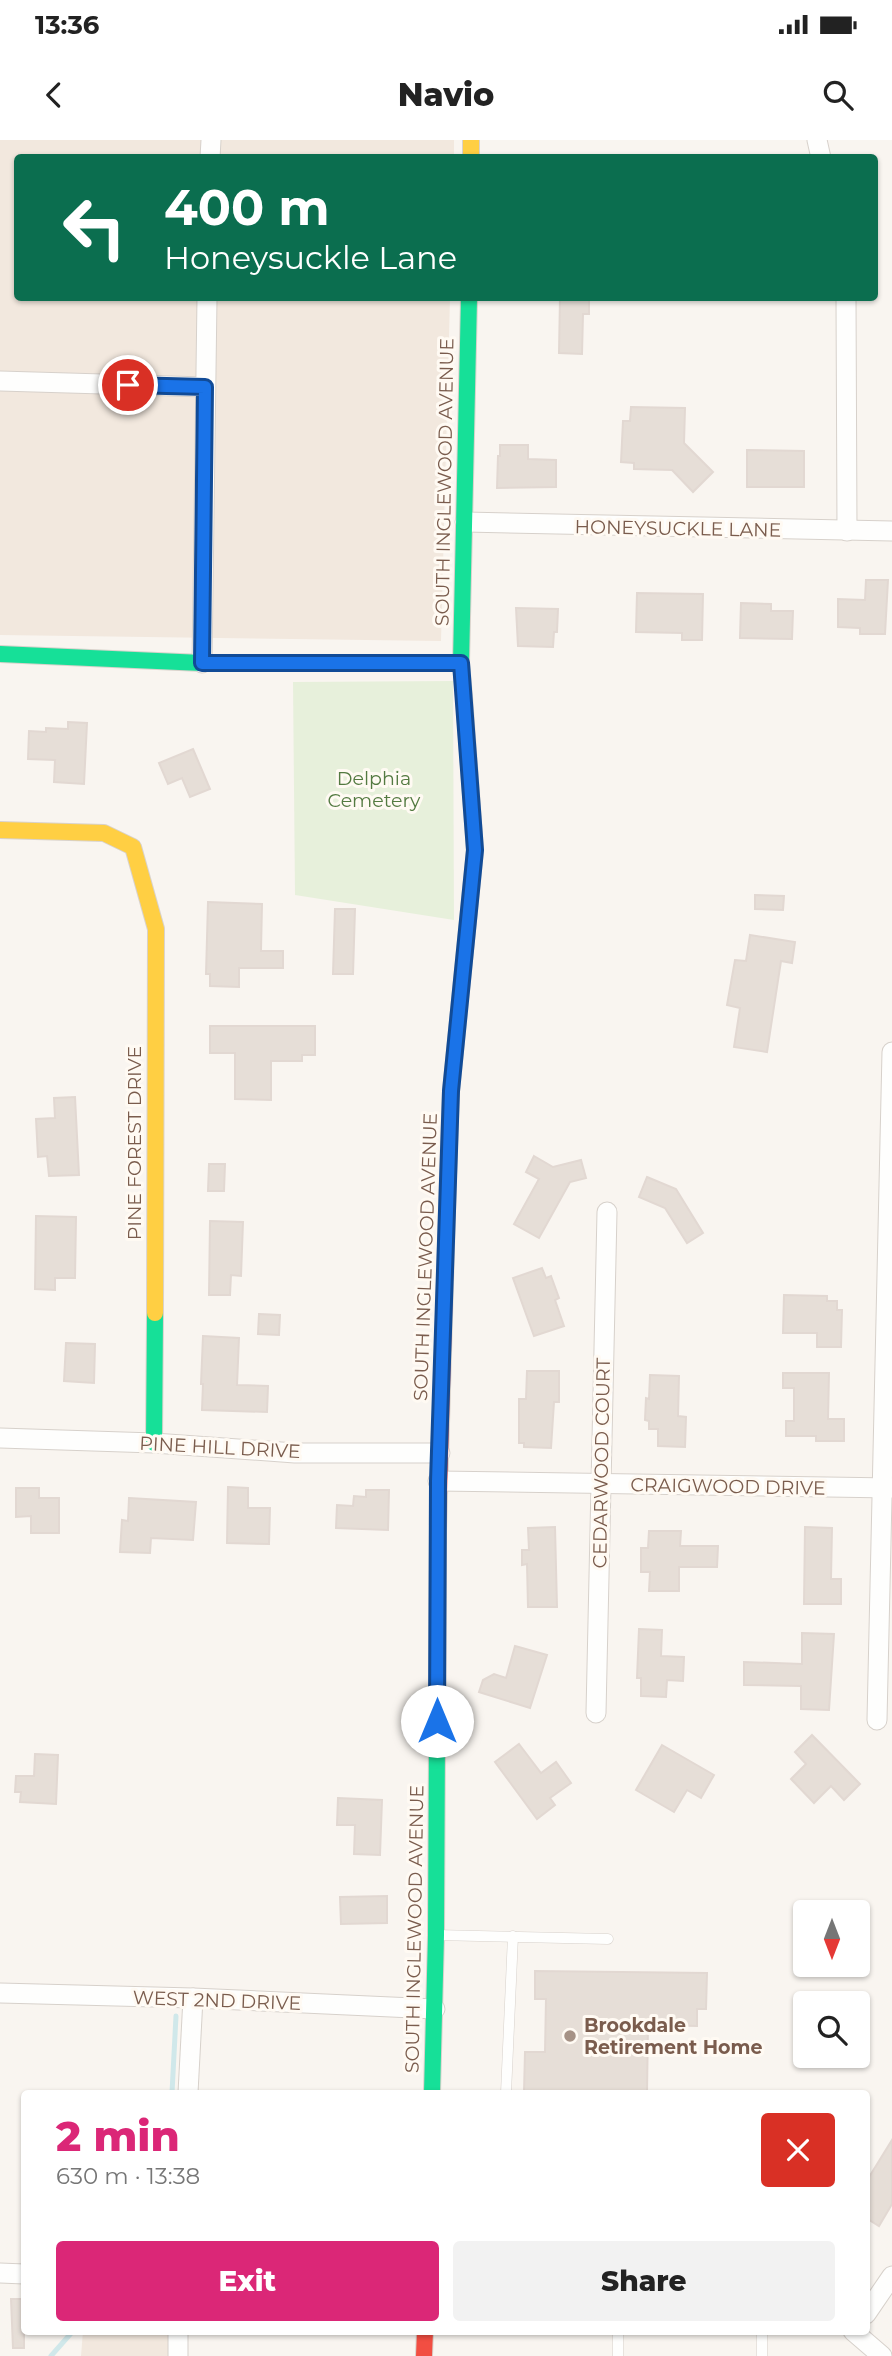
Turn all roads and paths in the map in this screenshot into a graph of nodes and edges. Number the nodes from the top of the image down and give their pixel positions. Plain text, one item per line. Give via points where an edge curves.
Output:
1 (207, 301) edge
2 (469, 301) edge
3 (846, 301) edge
4 (0, 382) edge
5 (205, 387) junction
6 (465, 522) junction
7 (847, 531) junction
8 (892, 531) edge
9 (0, 654) edge
10 (202, 663) junction
11 (461, 663) junction
12 (0, 830) edge
13 (892, 1052) edge
14 (607, 1212) dead end
15 (0, 1438) edge
16 (154, 1443) junction
17 (440, 1453) junction
18 (438, 1481) junction
19 (601, 1484) junction
20 (887, 1488) edge
21 (596, 1713) dead end
22 (877, 1720) dead end
23 (436, 1935) junction
24 (513, 1936) junction
25 (608, 1939) dead end
26 (0, 1993) edge
27 (193, 1998) junction
28 (435, 2009) junction
29 (188, 2090) edge
30 (432, 2090) edge
31 (506, 2090) edge
32 (0, 2273) edge
33 (21, 2274) edge
34 (892, 2276) edge
35 (870, 2308) edge
36 (178, 2335) edge
37 (425, 2335) edge
38 (618, 2335) edge
39 (762, 2335) edge
40 (858, 2335) edge
41 (177, 2356) edge
42 (424, 2356) edge
43 (618, 2356) edge
44 (762, 2356) edge
45 (882, 2356) edge

1 - 5 street
2 - 6 street, SOUTH INGLEWOOD AVENUE
3 - 7 street
4 - 5 street
5 - 10 street
6 - 7 street, HONEYSUCKLE LANE
6 - 11 street, SOUTH INGLEWOOD AVENUE
7 - 8 street, HONEYSUCKLE LANE
9 - 10 street
10 - 11 street
11 - 17 street, SOUTH INGLEWOOD AVENUE via 475,850 451,1091
12 - 16 street, PINE FOREST DRIVE via 104,833 133,847 156,929
13 - 20 street
14 - 19 street, CEDARWOOD COURT
15 - 16 street, PINE HILL DRIVE
16 - 17 street, PINE HILL DRIVE via 295,1452
17 - 18 street, SOUTH INGLEWOOD AVENUE
18 - 19 street, CRAIGWOOD DRIVE
18 - 23 street, SOUTH INGLEWOOD AVENUE
19 - 20 street, CRAIGWOOD DRIVE
19 - 21 street, CEDARWOOD COURT
20 - 22 street
23 - 24 lane
23 - 28 street, SOUTH INGLEWOOD AVENUE
24 - 25 lane
24 - 31 lane
26 - 27 street, WEST 2ND DRIVE
27 - 28 street, WEST 2ND DRIVE
27 - 29 street
28 - 30 street, SOUTH INGLEWOOD AVENUE
32 - 33 street
34 - 35 street
36 - 41 street
37 - 42 street
38 - 43 lane
39 - 44 lane
40 - 45 street

